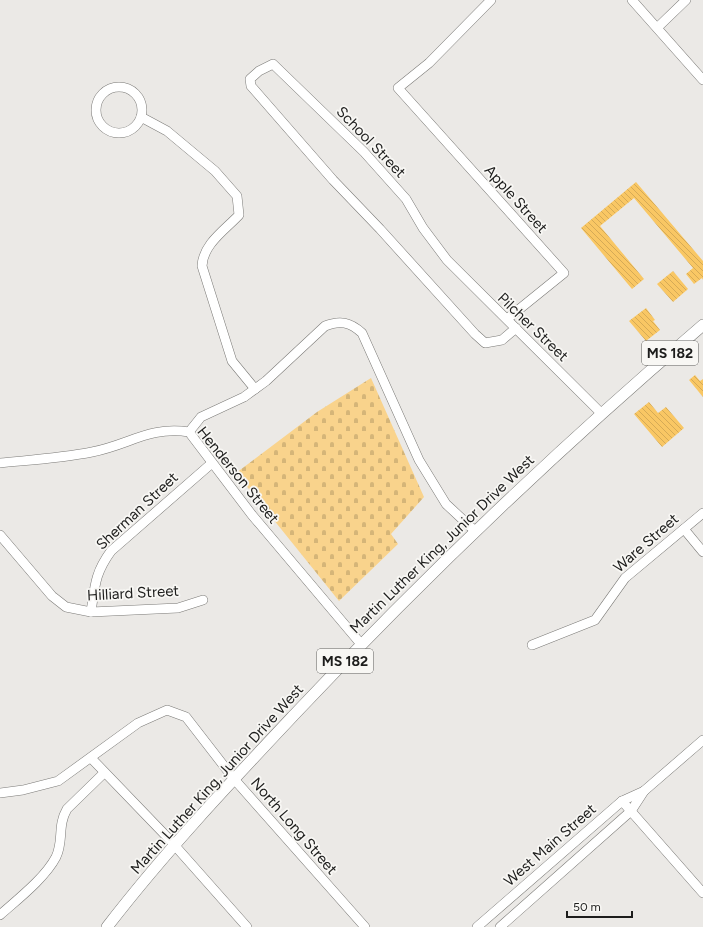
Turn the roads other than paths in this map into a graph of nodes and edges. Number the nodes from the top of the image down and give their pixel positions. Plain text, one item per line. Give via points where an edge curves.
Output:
1 (491, 0) edge
2 (632, 0) edge
3 (686, 0) edge
4 (658, 27) junction
5 (703, 80) edge
6 (141, 117) junction
7 (447, 260) joint
8 (507, 319) junction
9 (703, 325) edge
10 (516, 328) junction
11 (255, 389) junction
12 (601, 413) junction
13 (190, 432) junction
14 (0, 463) edge
15 (212, 463) junction
16 (703, 513) edge
17 (684, 529) junction
18 (475, 531) junction
19 (0, 535) edge
20 (703, 552) edge
21 (203, 600) dead end
22 (92, 612) junction
23 (361, 644) junction
24 (532, 645) dead end
25 (703, 740) edge
26 (91, 758) junction
27 (104, 773) junction
28 (234, 779) junction
29 (644, 791) junction
30 (0, 793) edge
31 (622, 801) junction
32 (631, 811) junction
33 (175, 845) junction
34 (703, 893) edge
35 (0, 915) edge
36 (107, 927) edge
37 (247, 927) edge
38 (365, 927) edge
39 (477, 927) edge
40 (500, 927) edge

1 - 8 street, Apple Street via 430,63 398,88 564,273
2 - 4 street
3 - 4 street
4 - 5 street
6 - 6 street via 139,98 125,88 111,88 97,103 96,116 108,131 127,132 136,126
6 - 11 street via 167,131 215,171 237,196 239,215 207,246 202,255 202,266 232,361
7 - 8 street, Pilcher Street
7 - 10 street, School Street via 423,228 406,199 364,152 273,64 250,79 251,86 333,180 475,334 485,343 502,340
8 - 10 street, Pilcher Street
9 - 12 main road, Martin Luther King, Junior Drive West / MS 182
10 - 12 street, Pilcher Street
11 - 13 street via 244,397 201,417
11 - 18 street via 325,326 335,322 354,325 362,333 420,460 446,504
12 - 18 main road, Martin Luther King, Junior Drive West / MS 182
13 - 14 street, Henderson Street via 157,431 92,452
13 - 15 street, Henderson Street
15 - 22 street, Sherman Street via 111,551 100,565 95,580
15 - 23 street, Henderson Street
16 - 17 street, Ware Street
17 - 20 street
17 - 24 street, Ware Street via 625,578 595,620
18 - 23 main road, Martin Luther King, Junior Drive West / MS 182
19 - 22 street, Hilliard Street via 52,596 66,607
21 - 22 street, Hilliard Street via 178,608
23 - 28 main road, Martin Luther King, Junior Drive West / MS 182
25 - 29 street, West Main Street
26 - 27 street
26 - 28 street, North Long Street via 138,724 166,710 186,717
26 - 30 street, North Long Street via 58,781
27 - 33 street
27 - 35 street via 63,815 60,824 61,844 56,857 45,872
28 - 33 main road, Martin Luther King, Junior Drive West / MS 182
28 - 38 street, North Long Street
29 - 31 street, West Main Street
29 - 32 street, West Main Street
31 - 32 street
31 - 39 street, West Main Street
32 - 34 street
32 - 40 street, West Main Street
33 - 36 main road, Martin Luther King, Junior Drive West / MS 182
33 - 37 street

